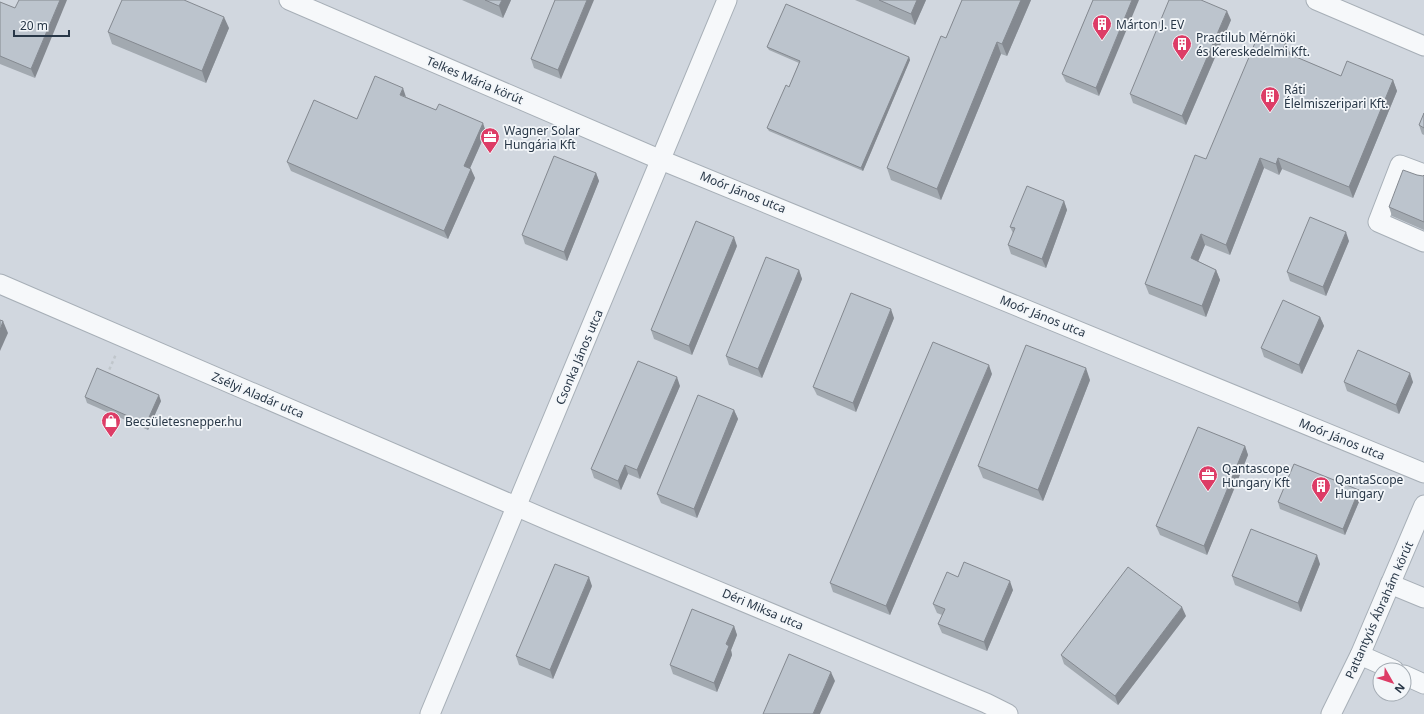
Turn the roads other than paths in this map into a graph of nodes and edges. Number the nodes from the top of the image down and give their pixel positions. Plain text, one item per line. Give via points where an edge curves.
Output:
1 (288, 0) edge
2 (727, 0) edge
3 (1316, 0) edge
4 (1424, 46) edge
5 (661, 160) junction
6 (1424, 174) edge
7 (1424, 242) edge
8 (0, 284) edge
9 (1424, 473) edge
10 (1424, 505) edge
11 (516, 506) junction
12 (1390, 584) junction
13 (1424, 598) edge
14 (1360, 655) junction
15 (1376, 662) edge
16 (1412, 679) edge
17 (1424, 684) edge
18 (430, 714) edge
19 (1008, 714) edge
20 (1331, 714) edge

1 - 5 street, Telkes Mária körút
2 - 5 street, Csonka János utca
3 - 4 street
5 - 9 street, Moór János utca
5 - 11 street, Csonka János utca
6 - 7 street via 1400,165 1378,222
8 - 11 street, Zsélyi Aladár utca
10 - 12 street, Pattantyús Ábrahám körút
11 - 18 street, Csonka János utca
11 - 19 street, Déri Miksa utca
12 - 13 street
12 - 14 street, Pattantyús Ábrahám körút
14 - 15 street
14 - 20 street, Pattantyús Ábrahám körút
16 - 17 street

